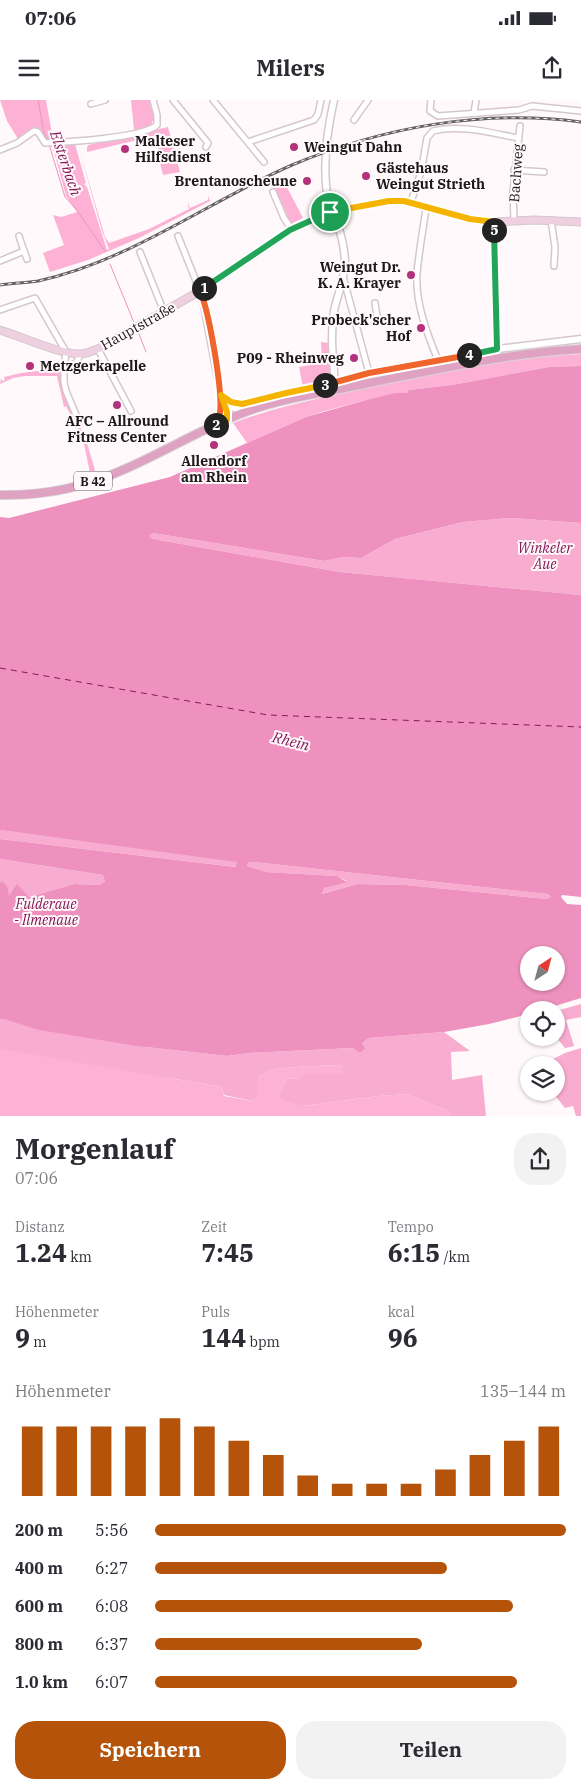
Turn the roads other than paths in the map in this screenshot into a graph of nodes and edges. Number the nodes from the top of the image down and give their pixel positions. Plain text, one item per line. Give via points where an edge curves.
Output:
1 (105, 100) edge
2 (153, 100) edge
3 (173, 100) edge
4 (213, 100) edge
5 (322, 100) edge
6 (334, 100) edge
7 (368, 100) edge
8 (431, 100) edge
9 (476, 100) edge
10 (524, 100) edge
11 (92, 104) dead end
12 (523, 108) junction
13 (581, 111) edge
14 (474, 113) junction
15 (354, 120) dead end
16 (520, 126) dead end
17 (518, 138) junction
18 (248, 142) junction
19 (206, 147) dead end
20 (0, 150) edge
21 (264, 162) dead end
22 (514, 170) junction
23 (544, 172) dead end
24 (273, 192) dead end
25 (411, 202) junction
26 (426, 208) junction
27 (330, 212) junction
28 (514, 220) junction
29 (551, 220) junction
30 (494, 222) junction
31 (581, 222) edge
32 (292, 230) junction
33 (19, 236) dead end
34 (178, 236) dead end
35 (24, 251) junction
36 (140, 252) dead end
37 (27, 259) dead end
38 (0, 261) edge
39 (554, 266) dead end
40 (344, 280) junction
41 (200, 291) junction
42 (376, 303) dead end
43 (0, 310) edge
44 (164, 312) junction
45 (355, 323) junction
46 (0, 330) edge
47 (581, 339) edge
48 (98, 349) junction
49 (497, 349) junction
50 (581, 349) edge
51 (66, 352) junction
52 (80, 354) junction
53 (438, 360) junction
54 (64, 369) junction
55 (369, 373) junction
56 (335, 383) junction
57 (222, 400) junction
58 (131, 411) dead end
59 (247, 412) junction
60 (224, 418) junction
61 (79, 422) dead end
62 (0, 495) edge

1 - 11 street
2 - 20 street via 157,120 153,128 108,138 52,143 45,143 34,131
3 - 19 street via 208,143
4 - 18 street
5 - 18 street via 314,120
6 - 27 street via 326,157
7 - 15 street
8 - 14 street via 430,111 438,116
9 - 14 street
10 - 12 street
12 - 13 street
12 - 14 street
16 - 17 street, Bachweg
17 - 22 street, Bachweg
17 - 25 street via 456,130 432,131 428,135
18 - 21 street
22 - 23 street
22 - 28 street, Bachweg
24 - 32 street
25 - 26 main road, Hauptstraße
25 - 27 main road, Hauptstraße via 389,201
26 - 30 main road, Hauptstraße
26 - 53 street via 417,280 427,334
27 - 32 main road, Hauptstraße
27 - 40 street via 344,246
28 - 29 main road, Hauptstraße
28 - 30 main road, Hauptstraße
29 - 31 main road, Hauptstraße
29 - 39 street
30 - 49 street
32 - 41 main road, Hauptstraße
33 - 35 street
34 - 41 street
35 - 37 street
35 - 38 street
36 - 44 street
40 - 45 street
40 - 56 street via 337,299 332,336
41 - 44 main road, Hauptstraße
41 - 57 street
42 - 45 street via 375,319
43 - 51 street via 35,298
44 - 48 main road, Hauptstraße
45 - 55 street
46 - 51 main road, Hauptstraße
47 - 49 street
48 - 52 main road, Hauptstraße
48 - 58 street
49 - 53 street
50 - 59 main road, B 42 via 507,356 437,369 283,401
51 - 52 main road, Hauptstraße
51 - 54 street
52 - 54 street via 77,362
53 - 55 street
54 - 61 street via 66,391
55 - 56 street
56 - 57 street via 242,404
57 - 59 street
57 - 60 street via 227,412
59 - 60 main road, B 42
60 - 62 main road, B 42 via 125,469 88,483 49,492

